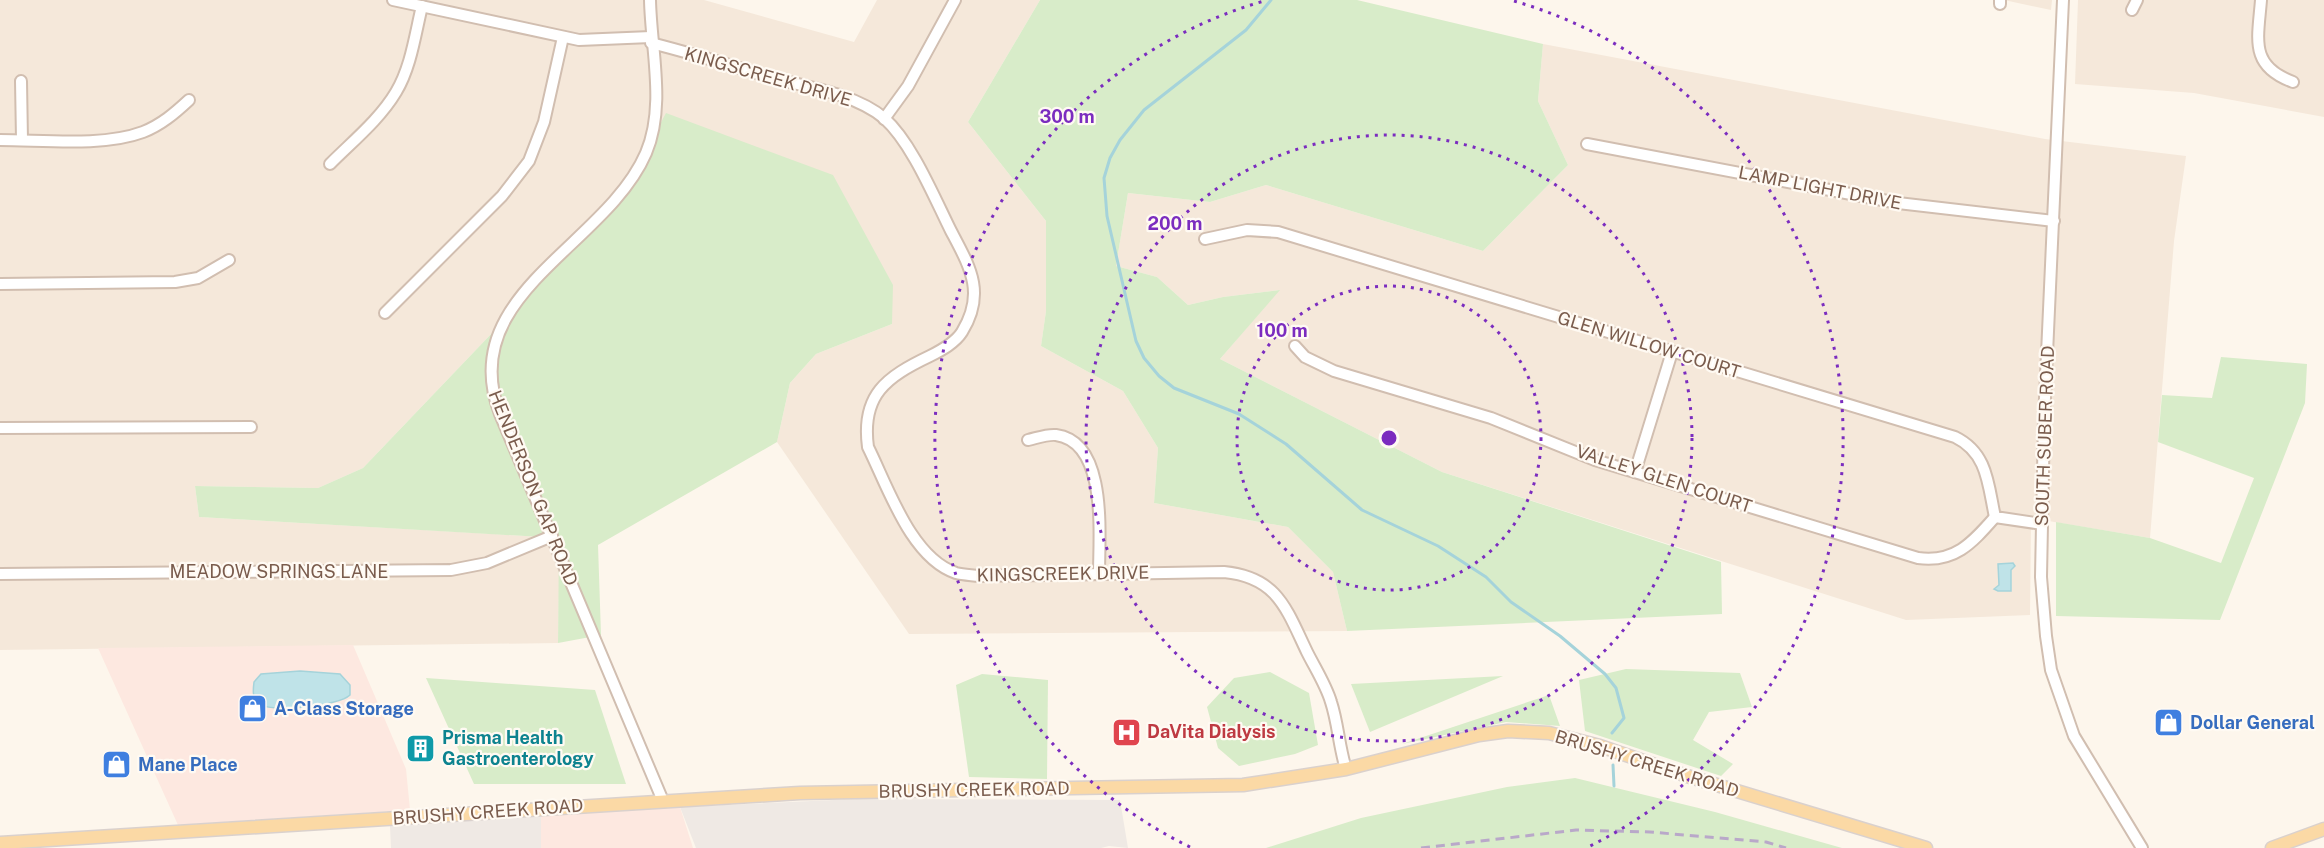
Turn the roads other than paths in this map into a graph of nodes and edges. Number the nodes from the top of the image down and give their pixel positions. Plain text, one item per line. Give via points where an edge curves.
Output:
1 (393, 0) edge
2 (650, 0) edge
3 (955, 0) edge
4 (2063, 0) edge
5 (2261, 0) edge
6 (422, 6) junction
7 (563, 37) junction
8 (651, 40) junction
9 (21, 81) dead end
10 (2293, 81) dead end
11 (189, 100) dead end
12 (884, 118) junction
13 (0, 140) edge
14 (22, 140) junction
15 (1587, 144) dead end
16 (330, 164) dead end
17 (2054, 221) junction
18 (1205, 239) dead end
19 (229, 260) dead end
20 (0, 284) edge
21 (385, 313) dead end
22 (1295, 346) dead end
23 (1672, 352) junction
24 (251, 427) dead end
25 (0, 428) edge
26 (1028, 440) dead end
27 (1635, 472) junction
28 (1995, 517) junction
29 (2042, 524) junction
30 (552, 536) junction
31 (0, 574) edge
32 (1099, 574) junction
33 (1346, 769) junction
34 (663, 801) junction
35 (2324, 829) edge
36 (0, 843) edge
37 (1926, 848) edge
38 (2142, 848) edge
39 (2272, 848) edge

1 - 6 street
2 - 8 street, HENDERSON GAP ROAD
3 - 12 street via 908,86
4 - 17 street, SOUTH SUBER ROAD
5 - 10 street via 2260,56 2272,72
6 - 7 street
6 - 16 street via 410,59 398,90
7 - 8 street
7 - 21 street via 544,122 529,161 502,196
8 - 12 street, KINGSCREEK DRIVE via 861,104
8 - 30 street, HENDERSON GAP ROAD via 656,111 646,154 612,206 520,297 501,326 492,355 490,378 495,402
9 - 14 street
11 - 14 street via 159,124 129,136
12 - 32 street, KINGSCREEK DRIVE via 914,161 956,240 974,280 975,301 961,335 882,385 867,414 868,447 911,533 941,566 958,574 979,576
13 - 14 street
15 - 17 street, LAMP LIGHT DRIVE via 1898,203
17 - 29 street, SOUTH SUBER ROAD
18 - 23 street, GLEN WILLOW COURT via 1247,230 1278,232
19 - 20 street via 198,278 175,282
22 - 27 street, VALLEY GLEN COURT via 1305,357 1334,370 1491,418
23 - 27 street
23 - 28 street, GLEN WILLOW COURT via 1965,442 1984,464
24 - 25 street
26 - 32 street via 1054,435 1071,440 1083,451 1096,478
27 - 28 street, VALLEY GLEN COURT via 1928,559 1947,558 1964,550
28 - 29 street
29 - 38 street, SOUTH SUBER ROAD via 2046,636 2061,704 2092,768
30 - 31 street, MEADOW SPRINGS LANE via 488,563 451,570
30 - 34 street, HENDERSON GAP ROAD
32 - 33 street, KINGSCREEK DRIVE via 1224,572 1245,574 1265,584 1284,605 1331,700
33 - 34 main road, BRUSHY CREEK ROAD via 1231,786 875,791
33 - 37 main road, BRUSHY CREEK ROAD via 1479,735 1508,731 1549,733
34 - 36 main road, BRUSHY CREEK ROAD
35 - 39 main road

